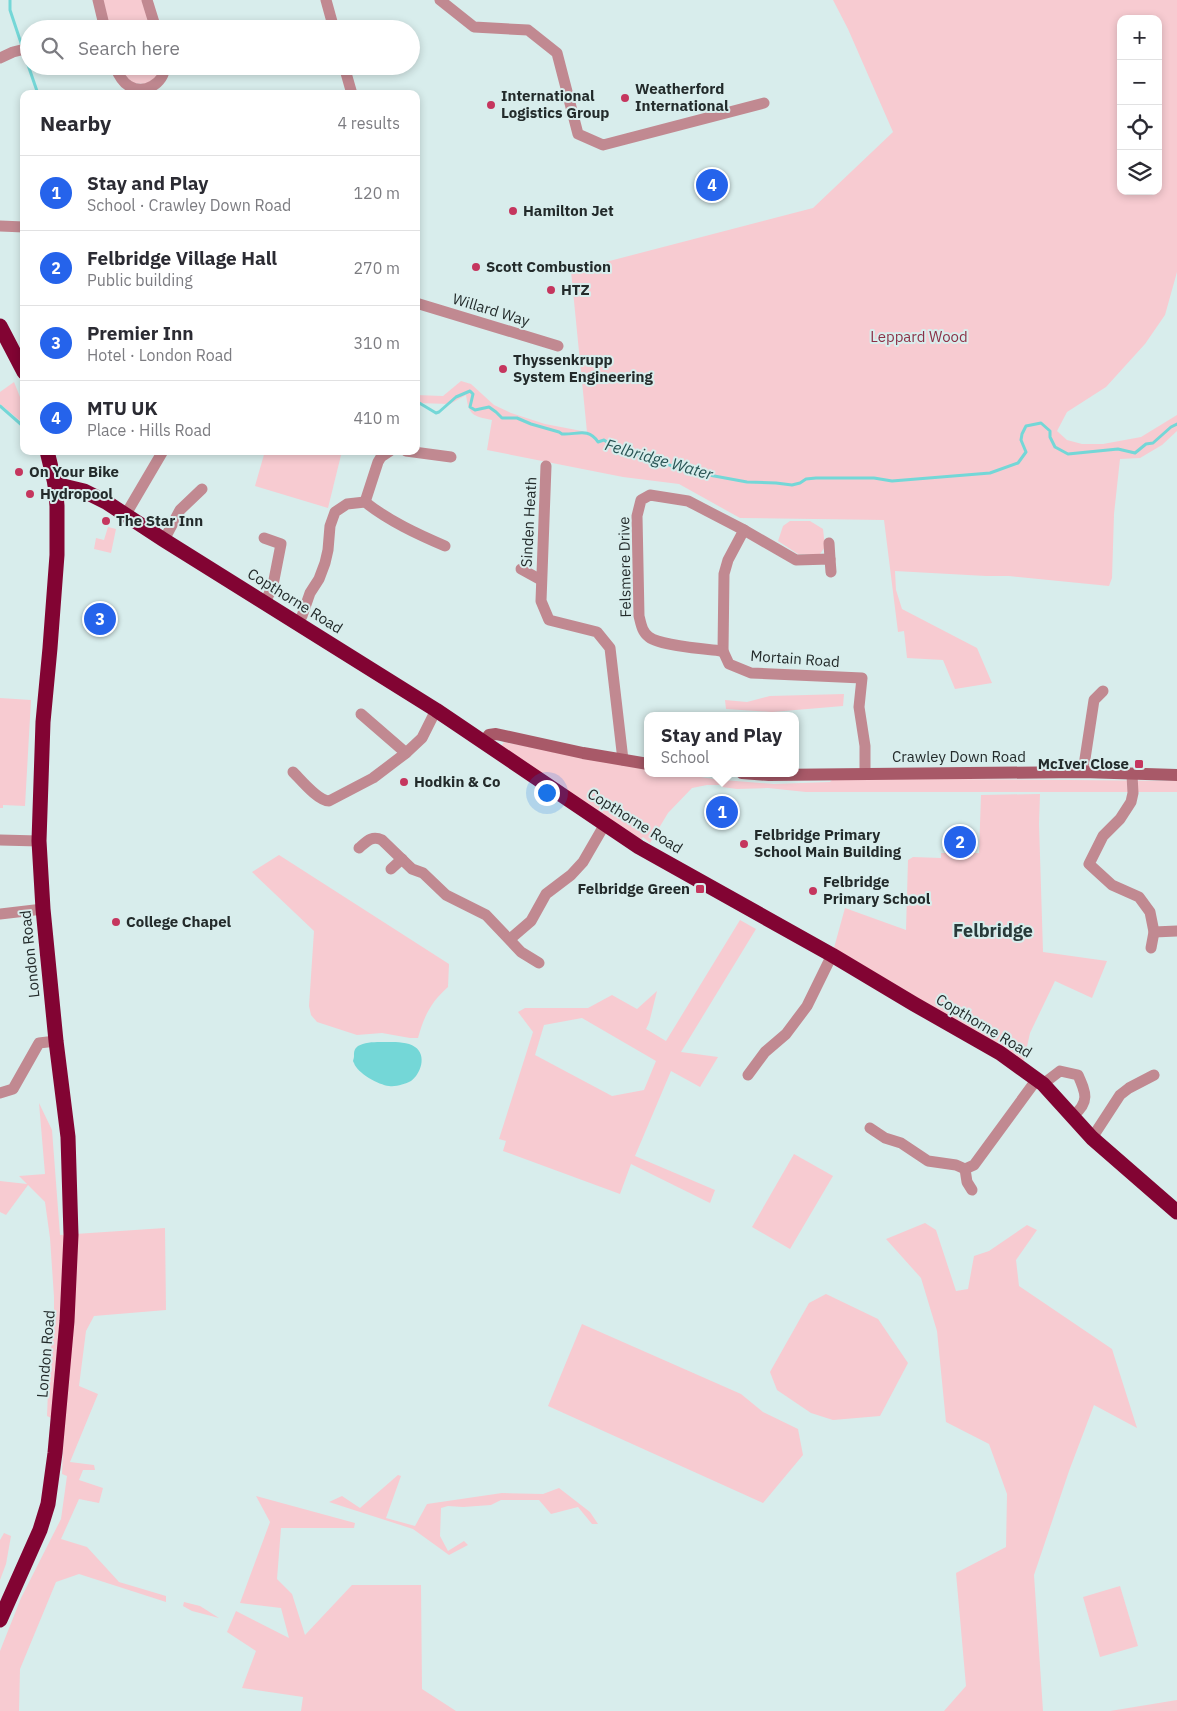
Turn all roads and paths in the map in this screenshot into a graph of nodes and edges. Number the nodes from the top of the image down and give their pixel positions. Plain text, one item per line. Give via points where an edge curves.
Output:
1 (98, 0) edge
2 (147, 0) edge
3 (326, 0) edge
4 (440, 0) edge
5 (103, 20) edge
6 (153, 20) edge
7 (332, 20) edge
8 (20, 50) edge
9 (0, 58) edge
10 (119, 75) edge
11 (162, 75) edge
12 (347, 75) edge
13 (140, 90) edge
14 (140, 90) edge
15 (351, 90) edge
16 (764, 103) dead end
17 (0, 226) edge
18 (20, 227) edge
19 (420, 305) edge
20 (0, 326) edge
21 (558, 346) dead end
22 (20, 359) edge
23 (420, 453) edge
24 (48, 455) edge
25 (161, 455) edge
26 (384, 455) edge
27 (451, 457) dead end
28 (546, 466) dead end
29 (55, 484) junction
30 (202, 489) dead end
31 (365, 502) junction
32 (126, 514) junction
33 (744, 530) junction
34 (264, 538) dead end
35 (164, 540) junction
36 (829, 543) dead end
37 (445, 546) dead end
38 (830, 559) junction
39 (521, 569) dead end
40 (831, 572) dead end
41 (541, 580) junction
42 (265, 603) junction
43 (297, 624) junction
44 (723, 651) junction
45 (1103, 691) dead end
46 (436, 710) junction
47 (361, 714) dead end
48 (484, 742) junction
49 (406, 753) junction
50 (623, 760) junction
51 (644, 763) edge
52 (293, 772) dead end
53 (1083, 772) junction
54 (865, 774) junction
55 (799, 775) edge
56 (1132, 775) junction
57 (1177, 775) edge
58 (605, 824) junction
59 (0, 840) edge
60 (39, 841) junction
61 (360, 848) dead end
62 (402, 859) junction
63 (391, 869) dead end
64 (43, 909) junction
65 (0, 914) edge
66 (1177, 931) edge
67 (1154, 932) junction
68 (510, 939) junction
69 (1151, 948) dead end
70 (832, 955) junction
71 (539, 963) dead end
72 (56, 1041) junction
73 (748, 1075) dead end
74 (1154, 1075) dead end
75 (1040, 1082) junction
76 (0, 1093) edge
77 (1073, 1116) junction
78 (870, 1128) dead end
79 (1092, 1138) junction
80 (965, 1169) junction
81 (972, 1190) dead end
82 (1177, 1212) edge
83 (0, 1620) edge

1 - 5 street
2 - 6 street
3 - 7 street
4 - 16 street via 474,27 528,30 557,53 578,134 603,145
8 - 9 street
10 - 14 street via 128,86
11 - 13 street via 152,88
12 - 15 street
17 - 18 street
19 - 21 street, Willard Way
20 - 22 highway
23 - 27 street
24 - 29 highway, London Road
25 - 32 street
26 - 31 street via 378,462
28 - 41 street, Sinden Heath
29 - 32 highway, Copthorne Road via 84,491
29 - 60 highway, London Road via 57,555 42,722
30 - 35 street via 180,510
31 - 37 street
31 - 43 street via 346,504 335,512 325,563
32 - 35 highway, Copthorne Road
33 - 38 street via 796,560
33 - 44 street via 724,574
33 - 44 street, Felsmere Drive via 688,501 650,495 640,500 637,516 639,616 643,630 650,638 667,643
34 - 42 street via 281,544 274,585
35 - 42 highway, Copthorne Road
36 - 38 street
38 - 40 street
39 - 41 street, Sinden Heath
41 - 50 street, Sinden Heath via 541,601 550,620 597,632 610,648
42 - 43 highway, Copthorne Road
43 - 46 highway, Copthorne Road
44 - 54 street, Mortain Road via 730,664 751,673 862,678 859,707
45 - 53 street via 1094,700
46 - 48 highway, Copthorne Road
46 - 49 street via 422,738
47 - 49 street
48 - 50 street via 489,735 496,734
48 - 58 highway, Copthorne Road
49 - 52 street via 373,778 329,801 318,797
50 - 51 street
53 - 54 street, Crawley Down Road
53 - 56 street, Crawley Down Road
54 - 55 street, Crawley Down Road
56 - 57 street, Crawley Down Road
56 - 67 street via 1131,802 1103,836 1089,864 1112,885 1139,897 1150,912
58 - 68 street via 583,862 546,894 531,921
58 - 70 highway, Copthorne Road via 639,847
59 - 60 street
60 - 64 highway, London Road
61 - 62 street via 371,838 377,838
62 - 63 street
62 - 68 street via 446,895 486,915
64 - 65 street
64 - 72 highway, London Road
66 - 67 street
67 - 69 street
68 - 71 street via 521,952
70 - 73 street via 807,1006
70 - 75 highway, Copthorne Road via 1000,1053
72 - 76 street via 39,1043 13,1089
72 - 83 highway, London Road via 68,1137 71,1235 55,1453 42,1524
74 - 79 street via 1120,1095
75 - 77 highway, Copthorne Road
75 - 77 street via 1060,1071 1078,1075 1086,1093 1082,1108
75 - 80 street via 974,1165
77 - 79 highway, Copthorne Road
78 - 80 street via 928,1161
79 - 82 highway, Copthorne Road
80 - 81 street

